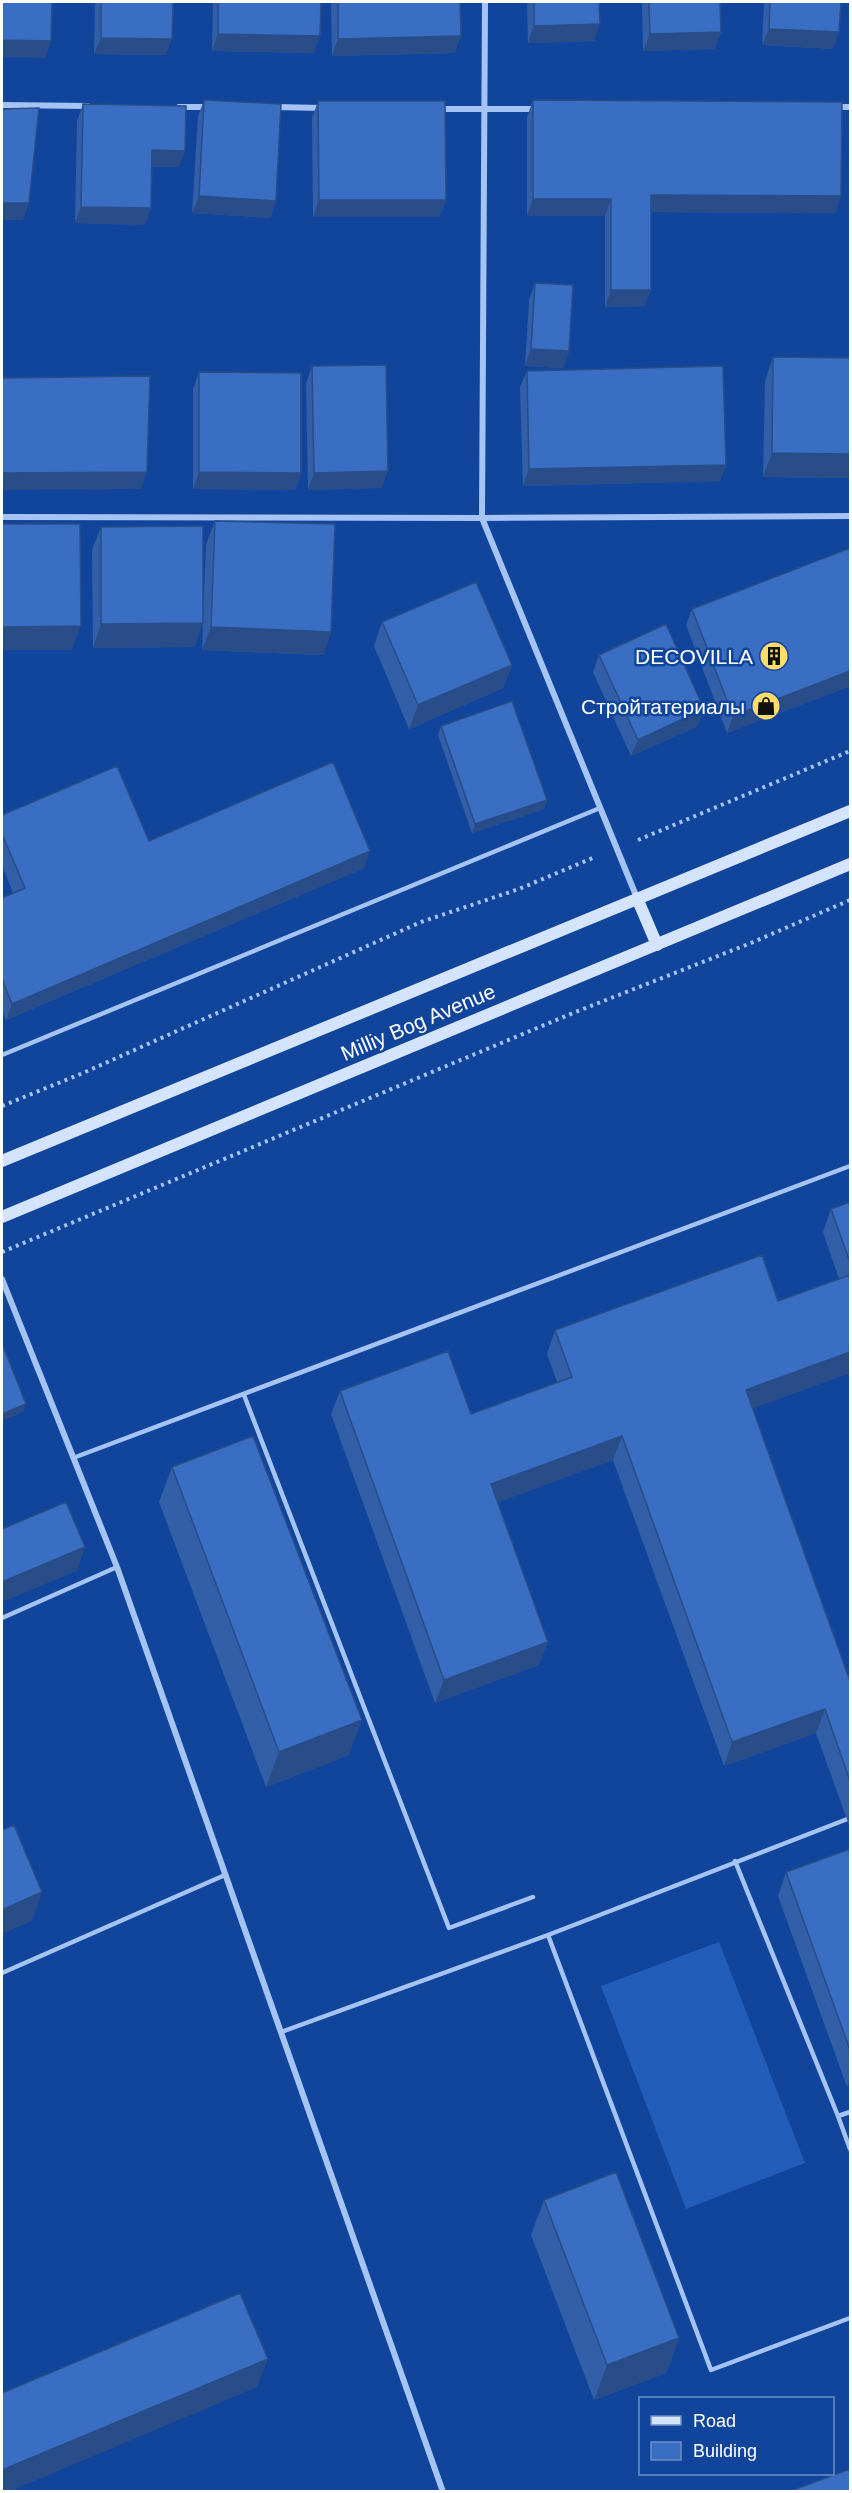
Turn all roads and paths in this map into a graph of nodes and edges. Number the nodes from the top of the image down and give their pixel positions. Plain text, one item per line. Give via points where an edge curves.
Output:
1 (485, 2) edge
2 (2, 105) edge
3 (96, 106) edge
4 (166, 107) edge
5 (214, 107) edge
6 (272, 107) edge
7 (827, 107) edge
8 (850, 107) edge
9 (331, 108) edge
10 (426, 109) edge
11 (484, 109) junction
12 (544, 109) edge
13 (850, 516) edge
14 (2, 517) edge
15 (483, 518) junction
16 (850, 751) edge
17 (600, 808) junction
18 (850, 811) edge
19 (617, 848) junction
20 (850, 864) edge
21 (637, 898) junction
22 (850, 900) edge
23 (657, 945) junction
24 (2, 1054) edge
25 (2, 1106) edge
26 (2, 1161) edge
27 (850, 1166) edge
28 (2, 1217) edge
29 (2, 1252) edge
30 (2, 1280) edge
31 (244, 1395) junction
32 (73, 1458) junction
33 (117, 1567) junction
34 (2, 1618) edge
35 (850, 1818) edge
36 (735, 1861) junction
37 (225, 1875) junction
38 (533, 1897) dead end
39 (548, 1935) junction
40 (2, 1973) edge
41 (281, 2032) junction
42 (850, 2112) edge
43 (838, 2116) junction
44 (850, 2149) edge
45 (850, 2318) edge
46 (443, 2492) edge

1 - 11 street
2 - 3 street
4 - 5 street
6 - 9 street
7 - 8 street
10 - 11 street
11 - 12 street
11 - 15 street
13 - 15 street
14 - 15 street
15 - 17 street
16 - 19 path
17 - 19 street
17 - 24 lane
18 - 21 main road, Milliy Bog Avenue
19 - 21 street
19 - 25 path via 519,889 411,926
20 - 23 main road, Milliy Bog Avenue
21 - 23 main road
21 - 26 main road, Milliy Bog Avenue
22 - 29 path
23 - 28 main road, Milliy Bog Avenue
27 - 31 lane
30 - 32 street
31 - 32 lane
31 - 38 lane via 449,1928
32 - 33 street
33 - 34 lane
33 - 37 street
35 - 36 lane
36 - 39 lane
36 - 43 lane
37 - 40 lane
37 - 41 street
39 - 41 lane
39 - 45 lane via 711,2370
41 - 46 street
42 - 43 lane
43 - 44 lane

